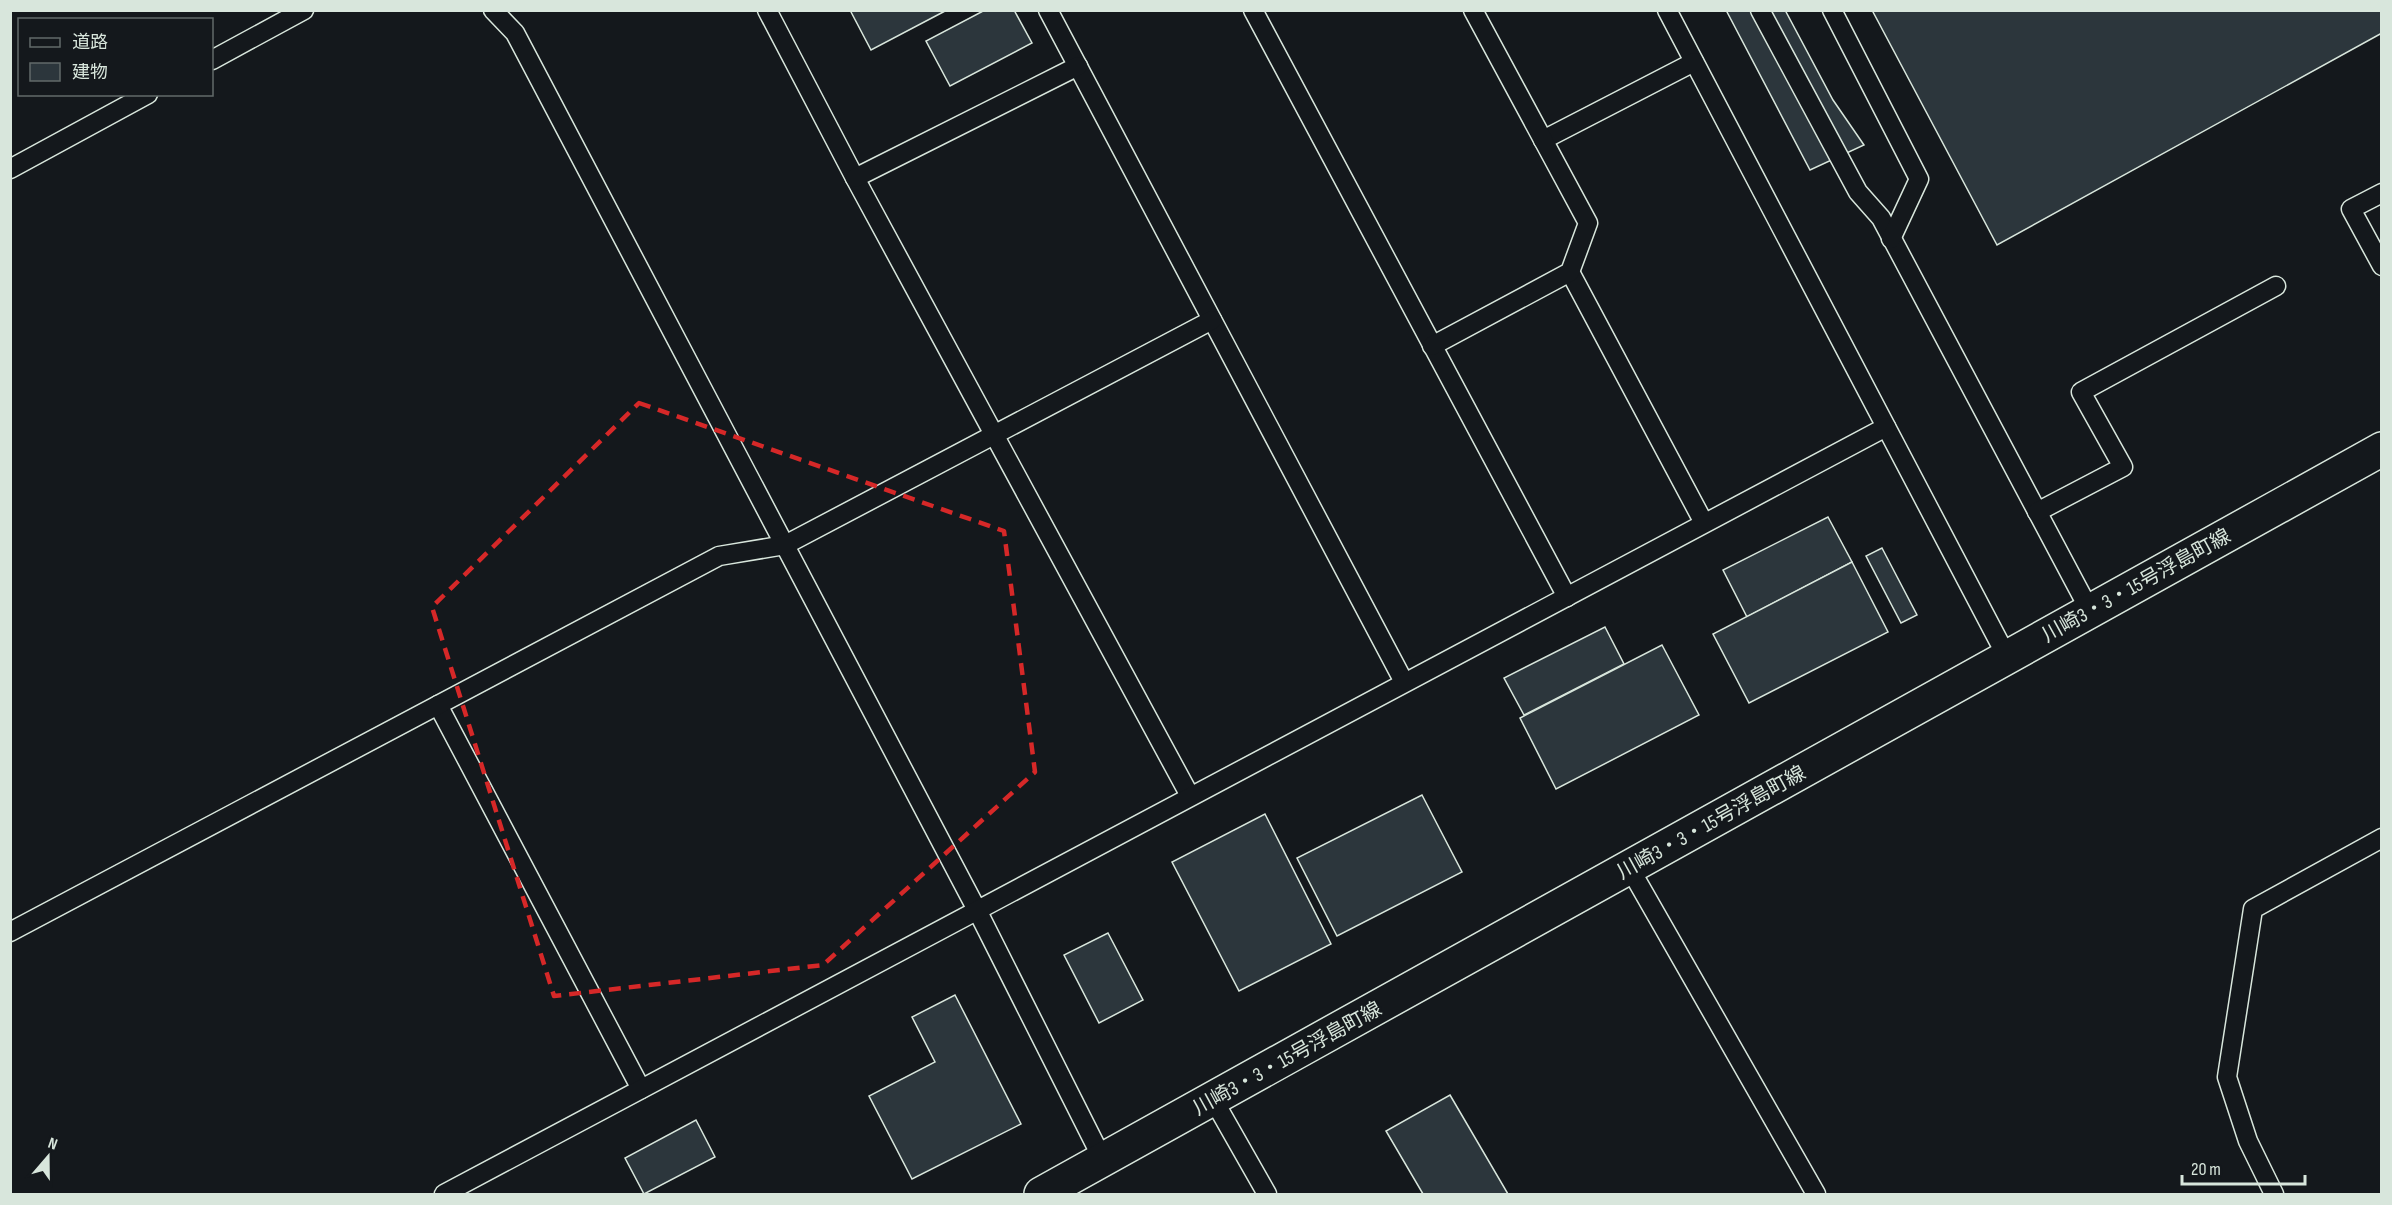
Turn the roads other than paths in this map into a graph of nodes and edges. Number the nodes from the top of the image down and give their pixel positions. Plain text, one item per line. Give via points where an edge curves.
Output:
1 (304, 10) edge
2 (767, 10) edge
3 (1048, 10) edge
4 (1253, 10) edge
5 (1473, 10) edge
6 (1667, 10) edge
7 (1760, 10) edge
8 (1832, 10) edge
9 (497, 12) edge
10 (213, 59) edge
11 (1694, 62) junction
12 (1078, 66) junction
13 (144, 96) edge
14 (1543, 140) junction
15 (10, 169) edge
16 (855, 178) junction
17 (2382, 193) edge
18 (1891, 239) junction
19 (2382, 266) edge
20 (1570, 272) junction
21 (2276, 286) dead end
22 (1212, 320) junction
23 (1432, 346) junction
24 (1886, 427) junction
25 (995, 436) junction
26 (2382, 449) edge
27 (2037, 512) junction
28 (1704, 523) junction
29 (785, 545) junction
30 (1567, 597) junction
31 (2090, 611) junction
32 (2007, 657) junction
33 (1404, 682) junction
34 (438, 705) junction
35 (1190, 796) junction
36 (2382, 838) edge
37 (1629, 867) junction
38 (977, 910) junction
39 (10, 932) edge
40 (641, 1089) junction
41 (1213, 1099) junction
42 (1103, 1160) junction
43 (444, 1194) edge
44 (1041, 1194) edge
45 (1266, 1194) edge
46 (1816, 1194) edge
47 (2274, 1194) edge

1 - 10 lane
2 - 16 lane
3 - 12 lane
4 - 23 lane
5 - 14 lane
6 - 11 lane
7 - 18 lane via 1858,192 1881,218
8 - 18 lane via 1919,179
9 - 29 lane via 515,33
11 - 14 lane
11 - 24 lane
12 - 16 lane
12 - 22 lane
13 - 15 lane
14 - 20 lane via 1588,223
16 - 25 lane
17 - 19 lane via 2351,209
18 - 27 lane
20 - 23 lane
20 - 28 lane
21 - 27 lane via 2081,392 2123,467
22 - 25 lane
22 - 33 lane
23 - 30 lane
24 - 28 lane
24 - 32 lane
25 - 29 lane
25 - 35 lane
26 - 31 street, 川崎3・3・15号浮島町線
27 - 31 lane
28 - 30 lane
29 - 34 lane via 719,556
29 - 38 lane
30 - 33 lane
31 - 32 street, 川崎3・3・15号浮島町線
32 - 37 street, 川崎3・3・15号浮島町線
33 - 35 lane
34 - 39 lane
34 - 40 lane
35 - 38 lane
36 - 47 lane via 2253,909 2227,1077 2248,1141
37 - 41 street, 川崎3・3・15号浮島町線
37 - 46 lane
38 - 40 lane
38 - 42 lane
40 - 43 lane
41 - 42 street, 川崎3・3・15号浮島町線
41 - 45 lane
42 - 44 street, 川崎3・3・15号浮島町線

